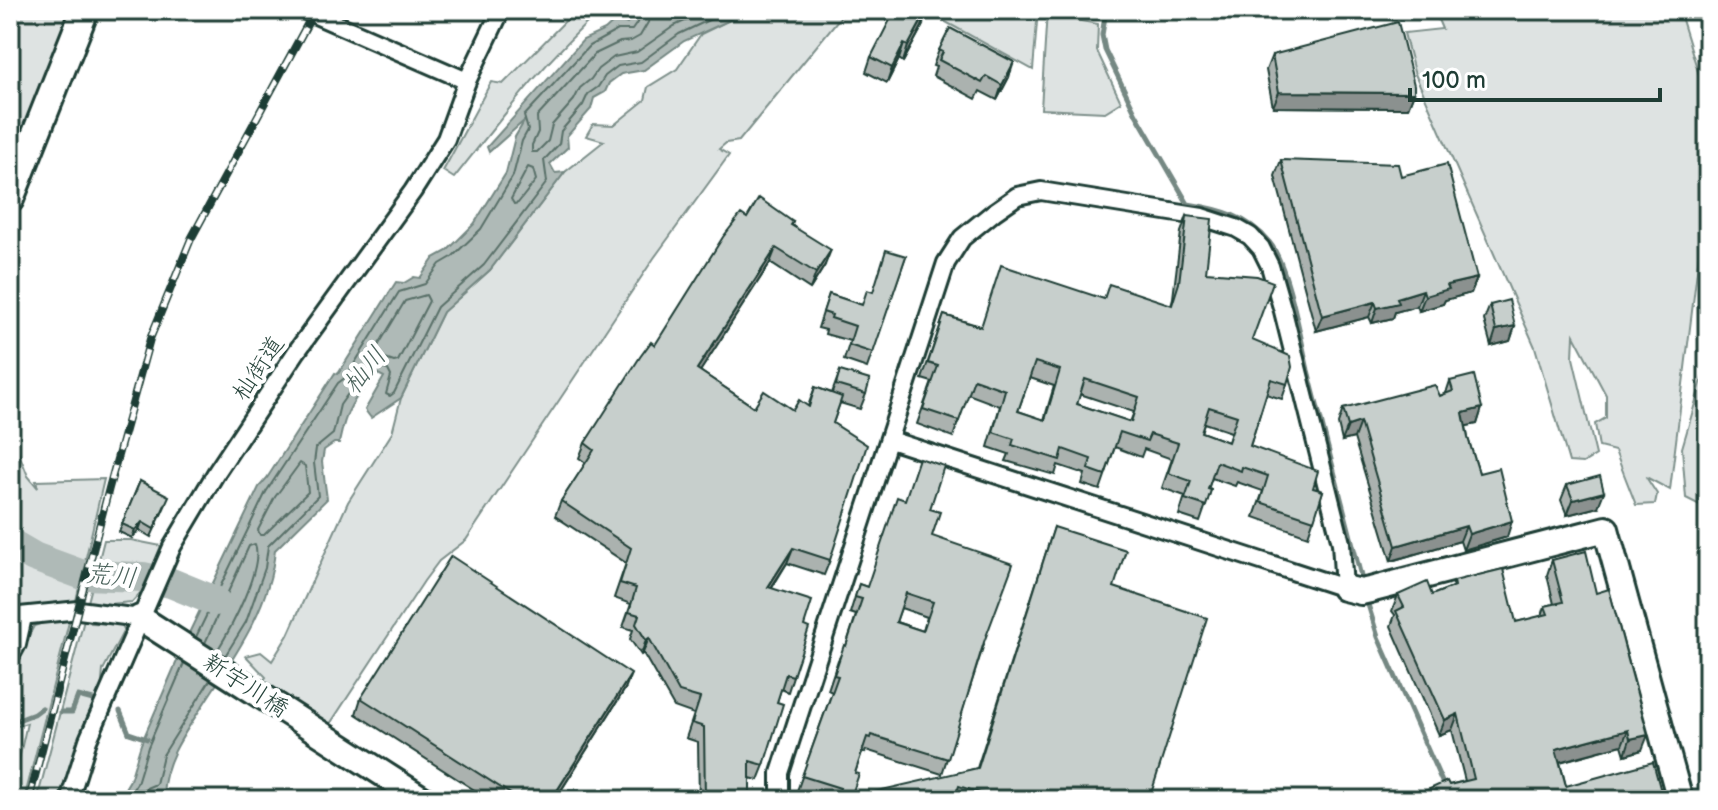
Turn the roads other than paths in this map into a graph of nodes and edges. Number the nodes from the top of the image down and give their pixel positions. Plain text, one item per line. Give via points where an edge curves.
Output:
1 (85, 10) edge
2 (304, 10) edge
3 (501, 10) edge
4 (467, 81) junction
5 (10, 199) edge
6 (890, 440) junction
7 (1359, 590) junction
8 (16, 617) edge
9 (149, 623) junction
10 (10, 657) edge
11 (69, 800) edge
12 (424, 800) edge
13 (783, 800) edge
14 (1680, 800) edge

1 - 5 main road
2 - 4 street
3 - 4 street, 杣街道
4 - 9 street, 杣街道 via 446,139 273,388 172,547 151,594
6 - 7 street
6 - 7 street via 946,263 962,238 994,212 1017,196 1041,191 1202,217 1250,236 1270,266 1341,543
6 - 13 street via 780,773
7 - 14 street via 1606,529
8 - 9 street via 79,610
8 - 10 street via 17,644
9 - 11 street, 杣街道 via 88,740
9 - 12 street, 新宇川橋

